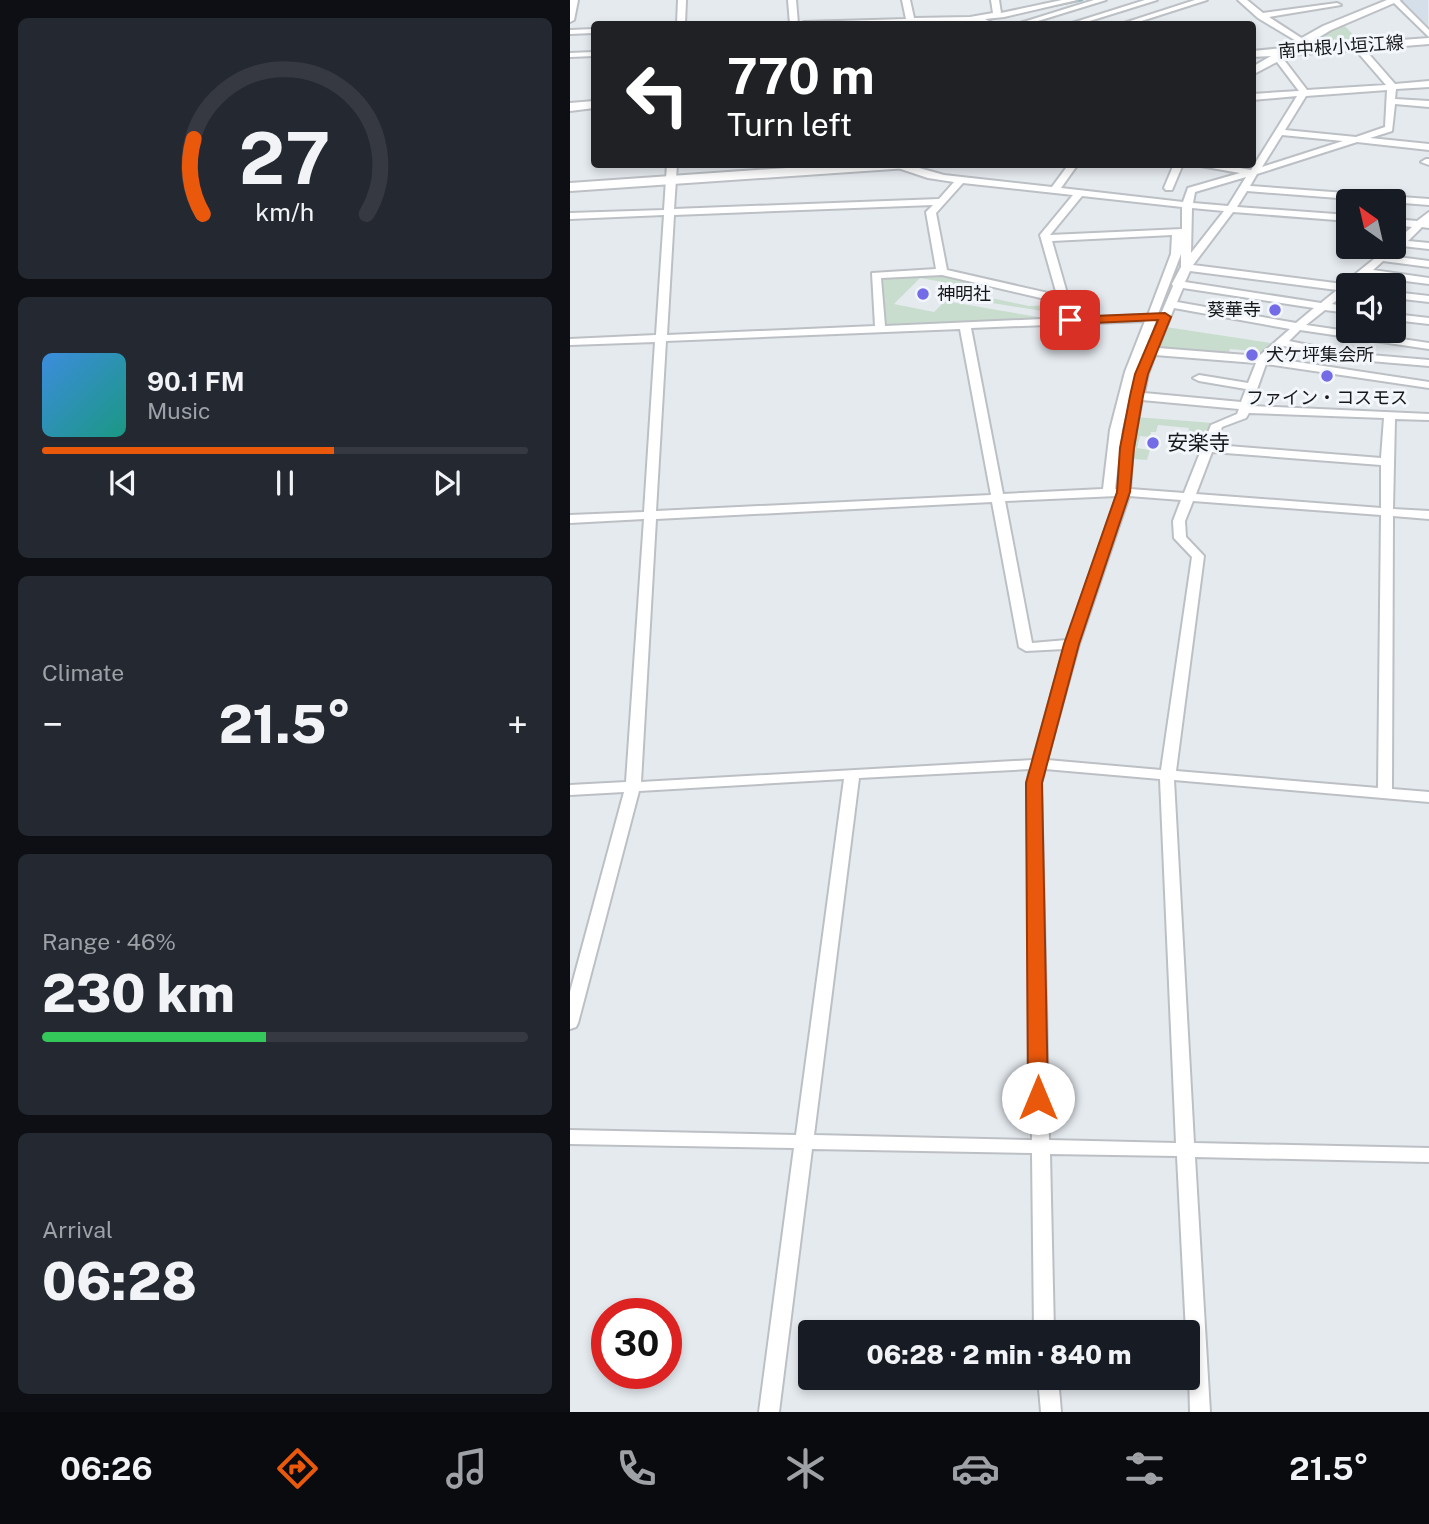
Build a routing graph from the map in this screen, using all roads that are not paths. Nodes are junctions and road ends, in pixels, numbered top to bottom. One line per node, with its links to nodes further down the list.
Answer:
1 (574, 0): 22 (street)
2 (682, 0): 23 (street)
3 (792, 0): 24 (street)
4 (798, 0): 25 (street)
5 (906, 0): 26 (street)
6 (913, 0): 27 (street)
7 (995, 0): 18 (street)
8 (1073, 0): 18 (street)
9 (1102, 0): 16 (street); 29 (street)
10 (1153, 0): 16 (street)
11 (1203, 0): 19 (street)
12 (1242, 0): 20 (street)
13 (1282, 0): 17 (street)
14 (1395, 0): 21 (street); 34 (street)
15 (1334, 3): 17 (street); 21 (street)
16 (1126, 8): 19 (street); 30 (street)
17 (1296, 11): 20 (street)
18 (997, 15): 28 (street)
19 (1158, 16): 31 (street)
20 (1261, 16): 36 (street)
21 (1350, 19): 36 (street)
22 (570, 20)
23 (681, 21)
24 (794, 21)
25 (802, 21)
26 (911, 21)
27 (912, 21)
28 (980, 21)
29 (1031, 21)
30 (1083, 21)
31 (1137, 21)
32 (591, 33): 33 (street)
33 (570, 34)
34 (1429, 35)
35 (1429, 41): 37 (street, 南中根小垣江線)
36 (1303, 43): 41 (street)
37 (1354, 47): 41 (street, 南中根小垣江線); 44 (street)
38 (591, 54): 40 (street)
39 (1256, 54): 41 (street, 南中根小垣江線)
40 (570, 55)
41 (1282, 55): 42 (street); 45 (street)
42 (1256, 70)
43 (1429, 83): 44 (street)
44 (1389, 86): 45 (street); 47 (street)
45 (1304, 92): 46 (street); 51 (street)
46 (1256, 97)
47 (1390, 101): 48 (street); 52 (street)
48 (1429, 104)
49 (591, 105): 50 (street)
50 (570, 107)
51 (1282, 132): 52 (street); 60 (street)
52 (1359, 140): 53 (street); 60 (street)
53 (1429, 147)
54 (672, 168): 62 (street)
55 (861, 168): 62 (street)
56 (908, 168): 61 (street)
57 (1071, 168): 66 (street)
58 (1176, 168): 64 (street)
59 (1223, 168): 60 (street)
60 (1255, 172): 65 (street); 70 (street)
61 (962, 178): 66 (street); 68 (street)
62 (671, 181): 63 (street); 72 (street)
63 (570, 187)
64 (1169, 188)
65 (1245, 188): 69 (street); 71 (street)
66 (1055, 190): 67 (street)
67 (1080, 193): 70 (street); 79 (street)
68 (942, 202): 72 (street); 87 (street)
69 (1429, 202)
70 (1187, 206): 71 (street); 78 (street)
71 (1230, 211): 75 (street); 86 (street)
72 (669, 212): 74 (street); 105 (street)
73 (1429, 215): 77 (street)
74 (570, 216)
75 (1336, 217)
76 (1406, 223): 77 (street)
77 (1425, 224): 80 (street)
78 (1182, 232): 79 (street); 86 (street); 98 (street)
79 (1045, 238): 95 (street)
80 (1406, 238)
81 (1406, 244): 82 (street)
82 (1429, 246)
83 (1380, 259): 88 (street)
84 (1389, 259): 85 (street)
85 (1429, 264)
86 (1186, 267): 90 (street); 91 (street)
87 (942, 272): 95 (street); 104 (street)
88 (1363, 272): 89 (street)
89 (1429, 281)
90 (1177, 285): 96 (street); 98 (street)
91 (1336, 287)
92 (1336, 296): 96 (street)
93 (1406, 296): 94 (street)
94 (1429, 299)
95 (1063, 300): 100 (street)
96 (1324, 305): 97 (street); 103 (street)
97 (1336, 307)
98 (1162, 313): 100 (street); 103 (street); 109 (street); 121 (street)
99 (1406, 318): 101 (street)
100 (1070, 320): 102 (street)
101 (1429, 321)
102 (965, 325): 104 (street); 122 (street)
103 (1297, 327): 107 (street); 108 (street)
104 (880, 328): 105 (street)
105 (662, 338): 106 (street); 125 (street)
106 (570, 342)
107 (1280, 342): 110 (street); 111 (street)
108 (1429, 346)
109 (1152, 351): 110 (street); 115 (street)
110 (1262, 360): 113 (street); 114 (street)
111 (1429, 363)
112 (1199, 378): 114 (street)
113 (1429, 386)
114 (1251, 387): 116 (street)
115 (1136, 396): 116 (street); 121 (street)
116 (1246, 408): 117 (street); 119 (street)
117 (1390, 415): 118 (street); 120 (street)
118 (1429, 417)
119 (1209, 448): 120 (street); 123 (street)
120 (1387, 462): 124 (street)
121 (1116, 492): 122 (street); 123 (street); 128 (street)
122 (998, 497): 125 (street); 128 (street)
123 (1189, 497): 124 (street); 131 (street)
124 (1387, 512): 126 (street); 134 (street)
125 (650, 515): 127 (street); 132 (street)
126 (1429, 515)
127 (570, 519)
128 (1072, 644): 129 (street)
129 (1039, 764): 130 (street); 131 (street); 139 (street)
130 (852, 774): 132 (street); 138 (street)
131 (1166, 775): 134 (street); 140 (street)
132 (633, 787): 133 (street); 136 (street)
133 (570, 790)
134 (1385, 793): 135 (street)
135 (1429, 797)
136 (570, 1023)
137 (570, 1137): 138 (street)
138 (804, 1142): 139 (street); 144 (street)
139 (1039, 1146): 140 (street); 142 (street)
140 (1186, 1150): 141 (street); 146 (street)
141 (1429, 1155)
142 (1044, 1320)
143 (1049, 1390): 145 (street)
144 (769, 1412)
145 (1051, 1412)
146 (1200, 1412)

